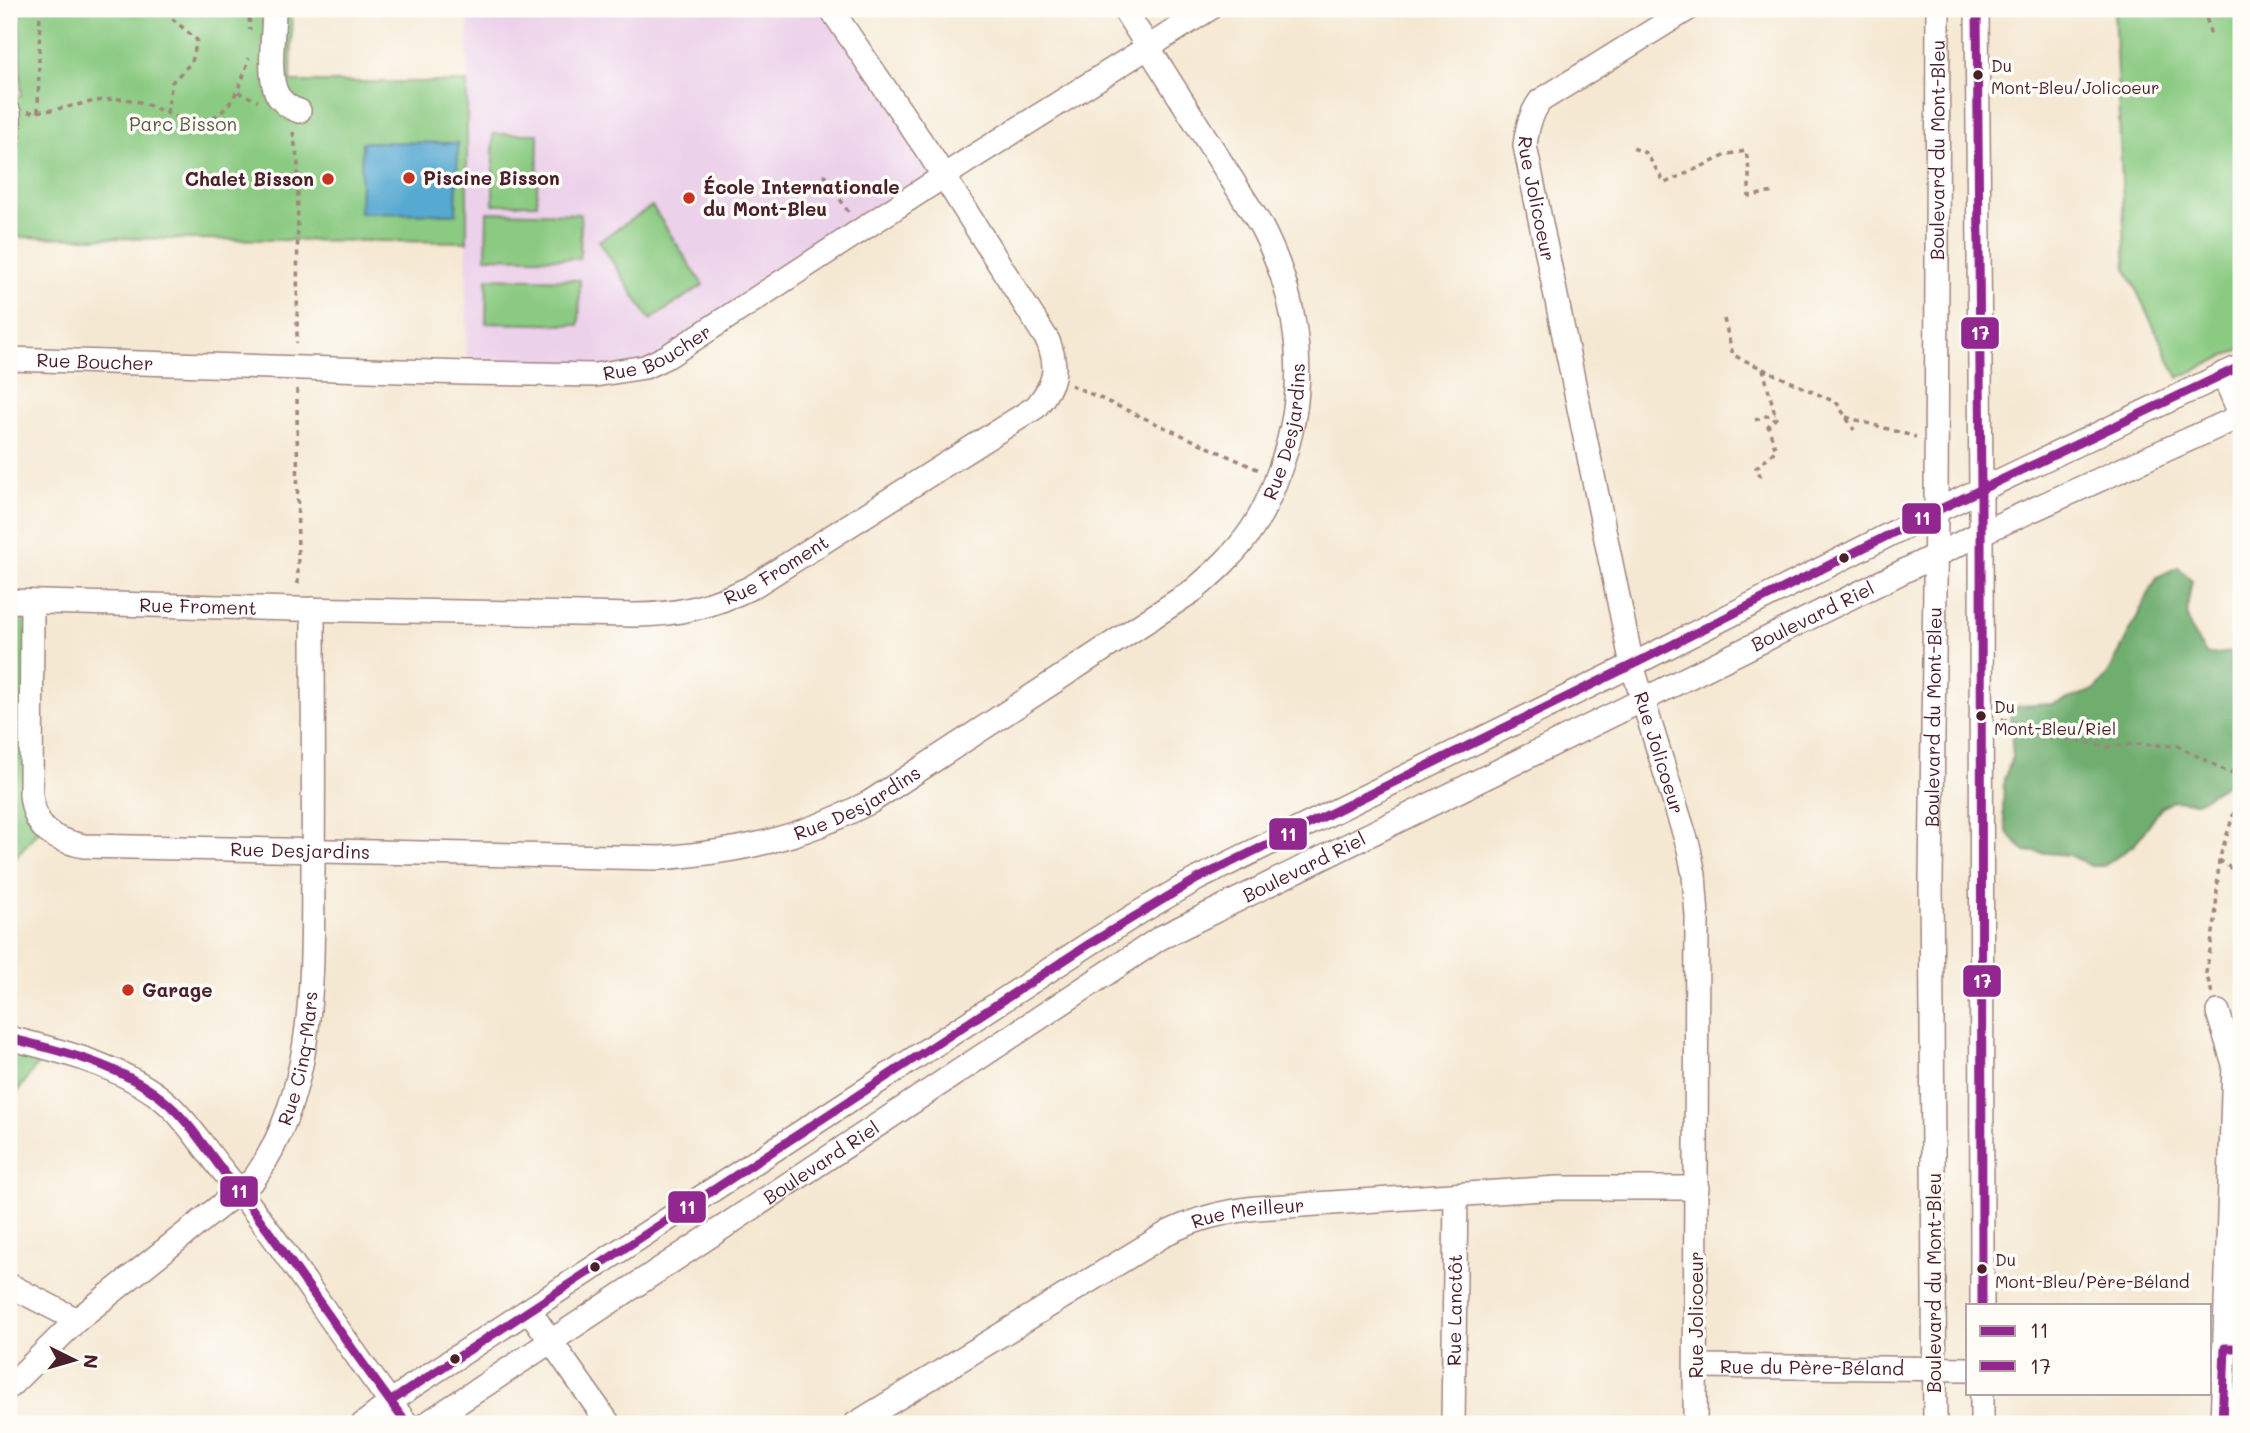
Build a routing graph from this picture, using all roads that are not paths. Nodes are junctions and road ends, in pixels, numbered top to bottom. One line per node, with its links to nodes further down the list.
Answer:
1 (274, 9): 9 (street)
2 (831, 9): 12 (street)
3 (1124, 9): 8 (street, Rue Desjardins)
4 (1209, 9): 8 (street, Rue Boucher)
5 (1688, 9): 22 (street, Rue Jolicoeur)
6 (1938, 9): 17 (street, Boulevard du Mont-Bleu)
7 (1977, 9): 16 (street, Boulevard du Mont-Bleu)
8 (1148, 48): 12 (street, Rue Boucher); 24 (street, Rue Desjardins)
9 (294, 110)
10 (9, 113): 11 (street)
11 (9, 141)
12 (944, 177): 13 (street, Rue Boucher); 21 (street, Rue Froment)
13 (9, 359)
14 (2232, 370): 15 (street); 16 (street, Boulevard Riel)
15 (2241, 416): 18 (street, Boulevard Riel)
16 (1981, 489): 17 (street, Boulevard Riel); 18 (street, Boulevard du Mont-Bleu)
17 (1937, 511): 19 (street, Boulevard du Mont-Bleu); 22 (street, Boulevard Riel)
18 (1981, 533): 19 (street, Boulevard Riel); 33 (street, Boulevard du Mont-Bleu)
19 (1934, 557): 23 (street, Boulevard Riel); 39 (street, Boulevard du Mont-Bleu)
20 (20, 602): 21 (street, Rue Froment); 24 (street, Rue Desjardins)
21 (313, 610): 24 (street, Rue Cinq-Mars)
22 (1632, 665): 23 (street, Rue Jolicoeur); 25 (street, Boulevard Riel)
23 (1645, 700): 26 (street, Boulevard Riel); 29 (street, Rue Jolicoeur)
24 (313, 850): 30 (street, Rue Cinq-Mars)
25 (1089, 944): 26 (street); 34 (street, Boulevard Riel)
26 (1106, 973): 36 (street, Boulevard Riel)
27 (2218, 1012): 37 (street)
28 (9, 1038): 30 (street)
29 (1697, 1188): 31 (street, Rue Meilleur); 38 (street, Rue Jolicoeur)
30 (240, 1192): 35 (street, Rue Cinq-Mars); 43 (street)
31 (1456, 1195): 48 (street, Rue Meilleur); 49 (street, Rue Lanctôt)
32 (9, 1285): 35 (street)
33 (1982, 1304)
34 (529, 1310): 36 (street); 43 (street, Boulevard Riel)
35 (77, 1320): 41 (street, Rue Cinq-Mars)
36 (553, 1341): 46 (street, Boulevard Riel); 47 (street)
37 (2233, 1348): 53 (street)
38 (1696, 1366): 39 (street, Rue du Père-Béland); 50 (street, Rue Jolicoeur)
39 (1935, 1368): 40 (street, Rue du Père-Béland); 51 (street, Boulevard du Mont-Bleu)
40 (1966, 1369)
41 (9, 1387)
42 (1982, 1394): 52 (street)
43 (391, 1401): 44 (street, Boulevard Riel); 45 (street)
44 (363, 1424)
45 (407, 1424)
46 (426, 1424)
47 (609, 1424)
48 (855, 1424)
49 (1453, 1424)
50 (1695, 1424)
51 (1935, 1424)
52 (1982, 1424)
53 (2222, 1424)

